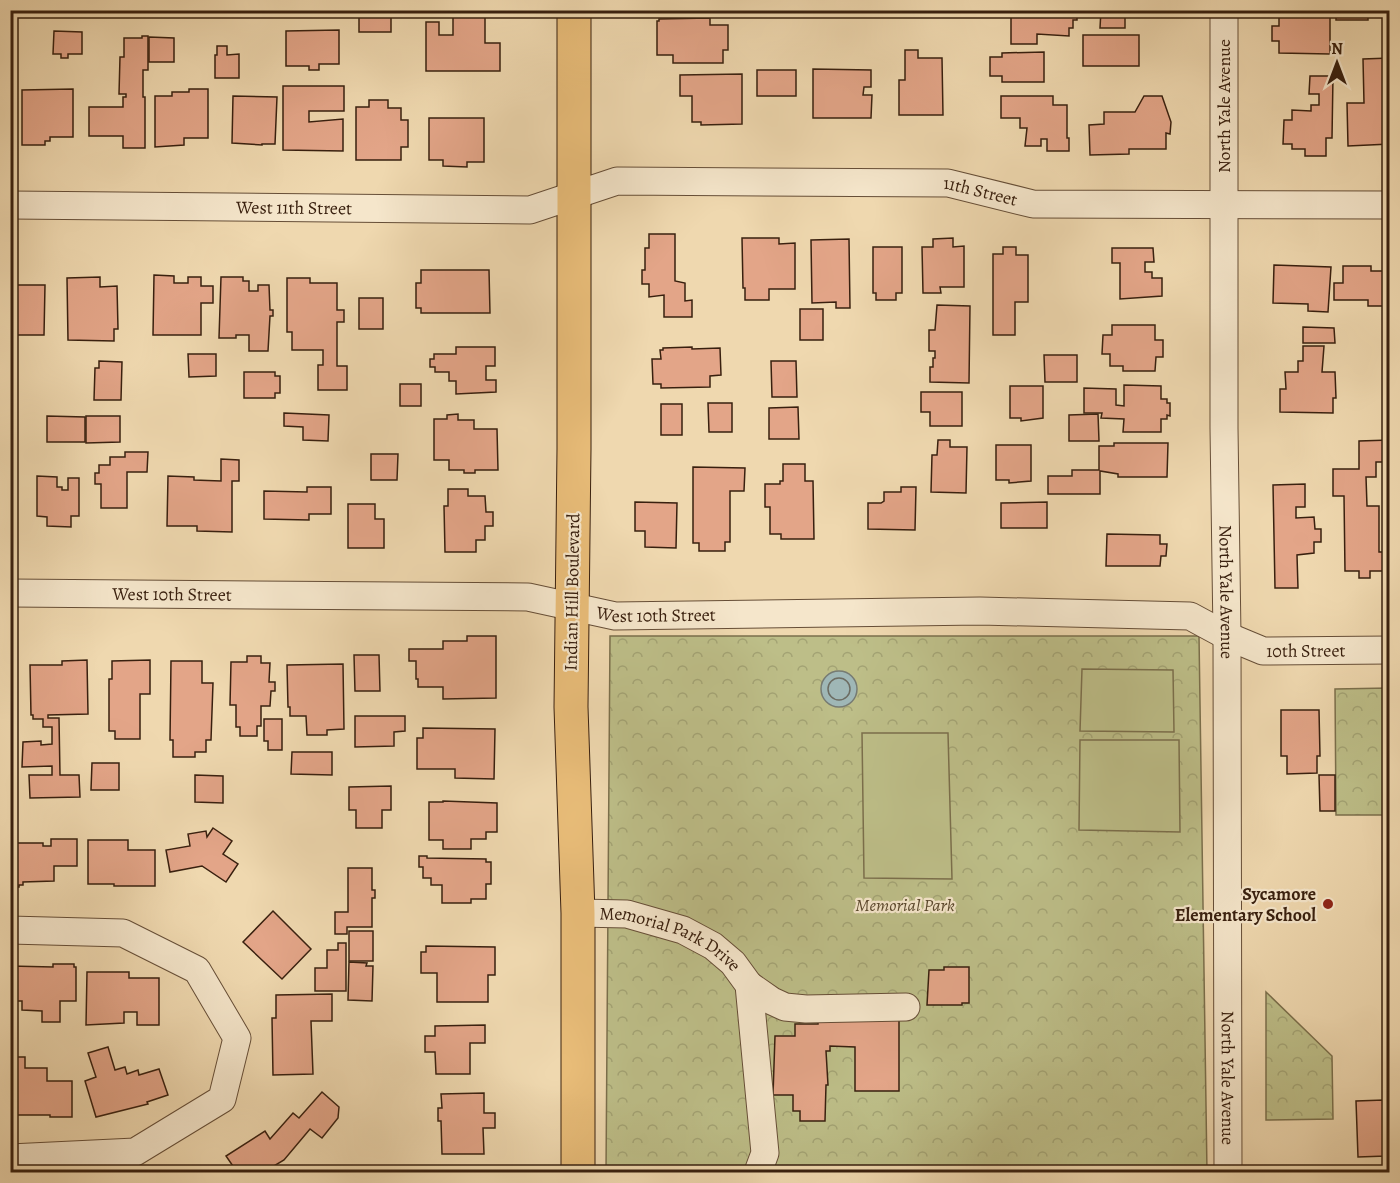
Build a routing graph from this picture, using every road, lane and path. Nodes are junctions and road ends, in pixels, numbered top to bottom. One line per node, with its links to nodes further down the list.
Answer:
1 (574, 10): 3 (main road, Indian Hill Boulevard)
2 (1224, 10): 5 (street, North Yale Avenue)
3 (574, 196): 4 (street, West 11th Street); 5 (street, 11th Street); 8 (main road, Indian Hill Boulevard)
4 (10, 205)
5 (1224, 205): 6 (street, 11th Street); 9 (street, North Yale Avenue)
6 (1389, 205)
7 (10, 592): 8 (street, West 10th Street)
8 (572, 607): 9 (street, West 10th Street); 11 (main road, Indian Hill Boulevard)
9 (1227, 636): 10 (street, 10th Street); 18 (street, North Yale Avenue)
10 (1389, 650)
11 (578, 913): 13 (street, Memorial Park Drive); 16 (main road, Indian Hill Boulevard)
12 (10, 930): 15 (street)
13 (749, 985): 14 (street, Memorial Park Drive); 17 (street, Memorial Park Drive)
14 (906, 1007)
15 (10, 1158)
16 (578, 1173)
17 (758, 1173)
18 (1228, 1173)

